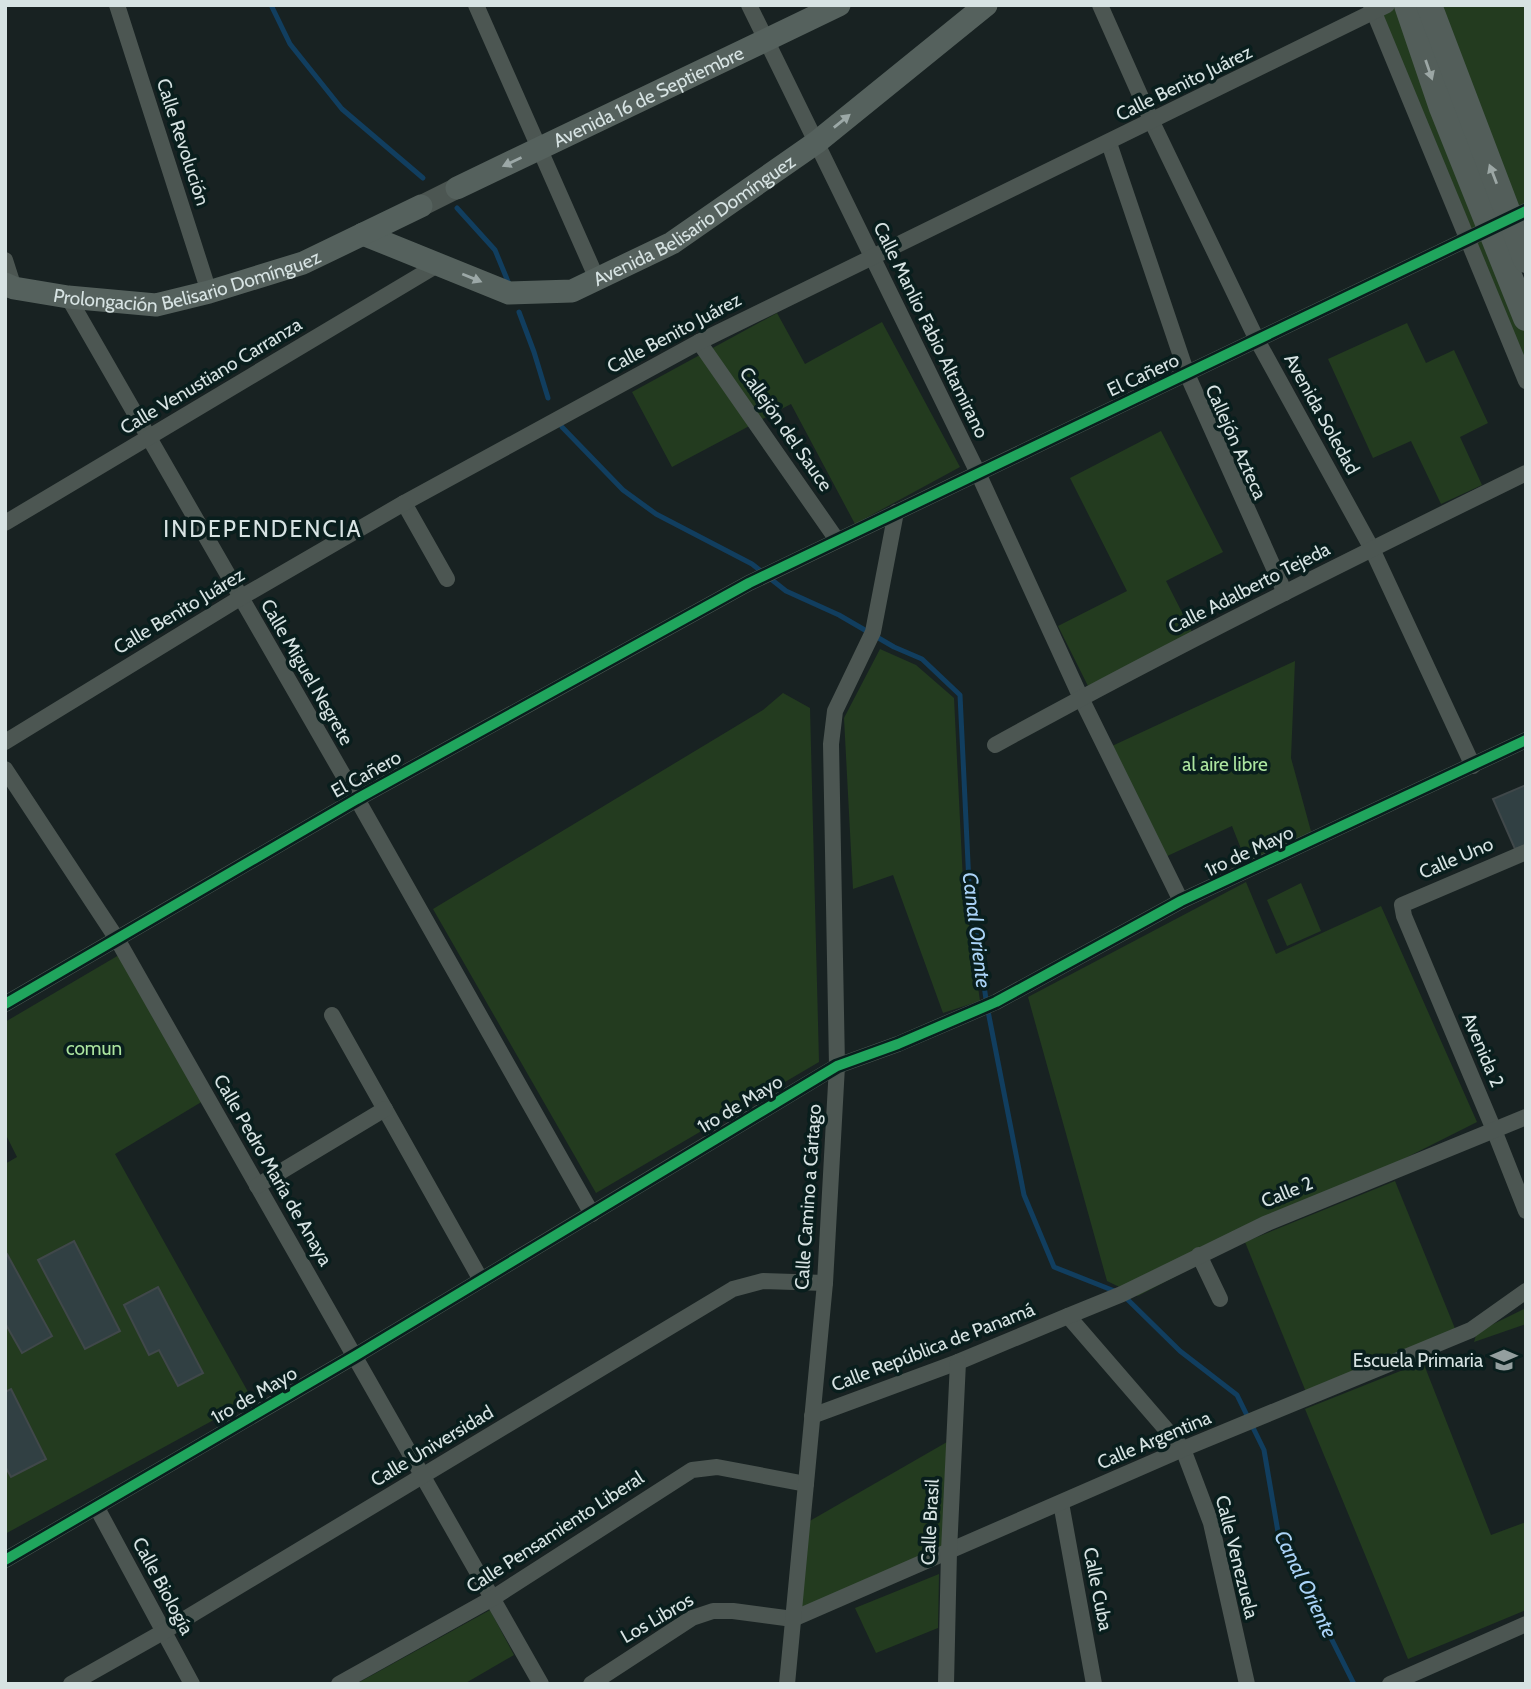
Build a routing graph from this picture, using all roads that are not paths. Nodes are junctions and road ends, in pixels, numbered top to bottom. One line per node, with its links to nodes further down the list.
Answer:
1 (117, 5): 25 (street, Calle Revolución)
2 (476, 5): 14 (street)
3 (749, 5): 10 (street, Calle Manlio Fabio Altamirano)
4 (839, 5): 10 (main road, Avenida 16 de Septiembre)
5 (986, 5): 12 (main road, Avenida Belisario Domínguez, one-way to 5)
6 (1100, 5): 11 (street, Avenida Soledad)
7 (1406, 5): 17 (main road, one-way to 17)
8 (1429, 5): 17 (main road, one-way to 8)
9 (1377, 7): 11 (street, Calle Benito Juárez); 17 (street)
10 (766, 39): 12 (street, Calle Manlio Fabio Altamirano); 14 (main road, Avenida 16 de Septiembre)
11 (1152, 122): 13 (street, Calle Benito Juárez); 28 (street, Avenida Soledad)
12 (817, 142): 19 (street, Calle Manlio Fabio Altamirano); 23 (main road, Avenida Belisario Domínguez)
13 (1109, 143): 19 (street, Calle Benito Juárez); 30 (street, Callejón Azteca)
14 (539, 149): 15 (main road, Avenida 16 de Septiembre, one-way to 15); 23 (street)
15 (457, 188): 16 (street)
16 (421, 206): 18 (main road, Prolongación Belisario Domínguez)
17 (1498, 224): 21 (main road); 27 (main road); 28 (street, El Cañero); 31 (street)
18 (363, 234): 22 (main road, Avenida Belisario Domínguez); 25 (main road, Prolongación Belisario Domínguez)
19 (871, 256): 29 (street, Calle Benito Juárez); 34 (street, Calle Manlio Fabio Altamirano)
20 (5, 260): 24 (street)
21 (1526, 260)
22 (439, 264): 23 (main road, Avenida Belisario Domínguez, one-way to 23); 32 (street, Calle Venustiano Carranza)
23 (597, 279)
24 (8, 288): 26 (main road, Prolongación Belisario Domínguez)
25 (209, 292): 26 (main road, Prolongación Belisario Domínguez)
26 (68, 297): 32 (street, Calle Miguel Negrete)
27 (1526, 318)
28 (1257, 340): 30 (street, El Cañero); 39 (street, Avenida Soledad)
29 (699, 342): 35 (street, Calle Benito Juárez); 38 (street, Callejón del Sauce)
30 (1187, 374): 34 (street, El Cañero); 41 (street, Callejón Azteca)
31 (1526, 381)
32 (148, 439): 37 (street, Calle Venustiano Carranza); 42 (street, Calle Miguel Negrete)
33 (1526, 472): 39 (street, Calle Adalberto Tejeda)
34 (978, 473): 36 (street, El Cañero); 43 (street, Calle Manlio Fabio Altamirano)
35 (404, 503): 40 (street); 42 (street, Calle Benito Juárez)
36 (896, 512): 38 (street, El Cañero); 56 (street, Calle Camino a Cártago)
37 (5, 523)
38 (837, 540): 49 (street, El Cañero)
39 (1372, 549): 41 (street, Calle Adalberto Tejeda); 47 (street, Avenida Soledad)
40 (447, 579)
41 (1285, 593): 43 (street, Calle Adalberto Tejeda)
42 (240, 598): 45 (street, Calle Benito Juárez); 49 (street, Calle Miguel Negrete)
43 (1081, 698): 46 (street, Calle Adalberto Tejeda); 51 (street, Calle Manlio Fabio Altamirano)
44 (1526, 740): 47 (street, 1ro de Mayo)
45 (5, 742)
46 (995, 745)
47 (1473, 765): 51 (street, 1ro de Mayo)
48 (5, 769): 53 (street, Calle Pedro María de Anaya)
49 (357, 799): 53 (street, El Cañero); 62 (street, Calle Miguel Negrete)
50 (1526, 852): 52 (street, Calle Uno)
51 (1181, 901): 56 (street, 1ro de Mayo)
52 (1402, 905): 59 (street, Avenida 2)
53 (117, 939): 54 (street, El Cañero); 60 (street, Calle Pedro María de Anaya)
54 (5, 1004)
55 (332, 1015): 57 (street)
56 (837, 1066): 62 (street, 1ro de Mayo); 65 (street, Calle Camino a Cártago)
57 (385, 1109): 60 (street); 64 (street)
58 (1526, 1117): 59 (street, Calle 2)
59 (1494, 1130): 61 (street, Avenida 2); 63 (street, Calle 2)
60 (257, 1186): 69 (street, Calle Pedro María de Anaya)
61 (1526, 1211)
62 (592, 1214): 64 (street, 1ro de Mayo)
63 (1199, 1255): 67 (street); 68 (street, Calle 2)
64 (481, 1280): 69 (street, 1ro de Mayo)
65 (825, 1283): 71 (street, Calle Camino a Cártago); 73 (street, Calle Universidad)
66 (1526, 1291): 72 (street, Calle Argentina)
67 (1220, 1299)
68 (1068, 1317): 70 (street, Calle República de Panamá); 72 (street, Calle Venezuela)
69 (355, 1356): 73 (street, Calle Pedro María de Anaya); 76 (street, 1ro de Mayo)
70 (958, 1362): 71 (street, Calle República de Panamá); 77 (street, Calle Brasil)
71 (812, 1416): 74 (street, Calle Camino a Cártago)
72 (1183, 1449): 75 (street, Calle Argentina); 91 (street, Calle Venezuela)
73 (423, 1476): 79 (street, Calle Pedro María de Anaya); 82 (street, Calle Universidad)
74 (806, 1484): 79 (street, Calle Pensamiento Liberal); 80 (street, Calle Camino a Cártago)
75 (1060, 1503): 77 (street, Calle Argentina); 90 (street, Calle Cuba)
76 (97, 1508): 78 (street, 1ro de Mayo); 82 (street, Calle Biología)
77 (949, 1551): 80 (street, Calle Argentina); 89 (street, Calle Brasil)
78 (5, 1560)
79 (493, 1598): 85 (street, Calle Pensamiento Liberal); 86 (street, Calle Pedro María de Anaya)
80 (793, 1619): 87 (street, Los Libros); 88 (street, Calle Camino a Cártago)
81 (1525, 1626): 92 (street)
82 (163, 1632): 83 (street, Calle Universidad); 84 (street, Calle Biología)
83 (71, 1684)
84 (192, 1684)
85 (339, 1684)
86 (541, 1684)
87 (591, 1684)
88 (787, 1684)
89 (946, 1684)
90 (1094, 1684)
91 (1247, 1684)
92 (1390, 1684)

